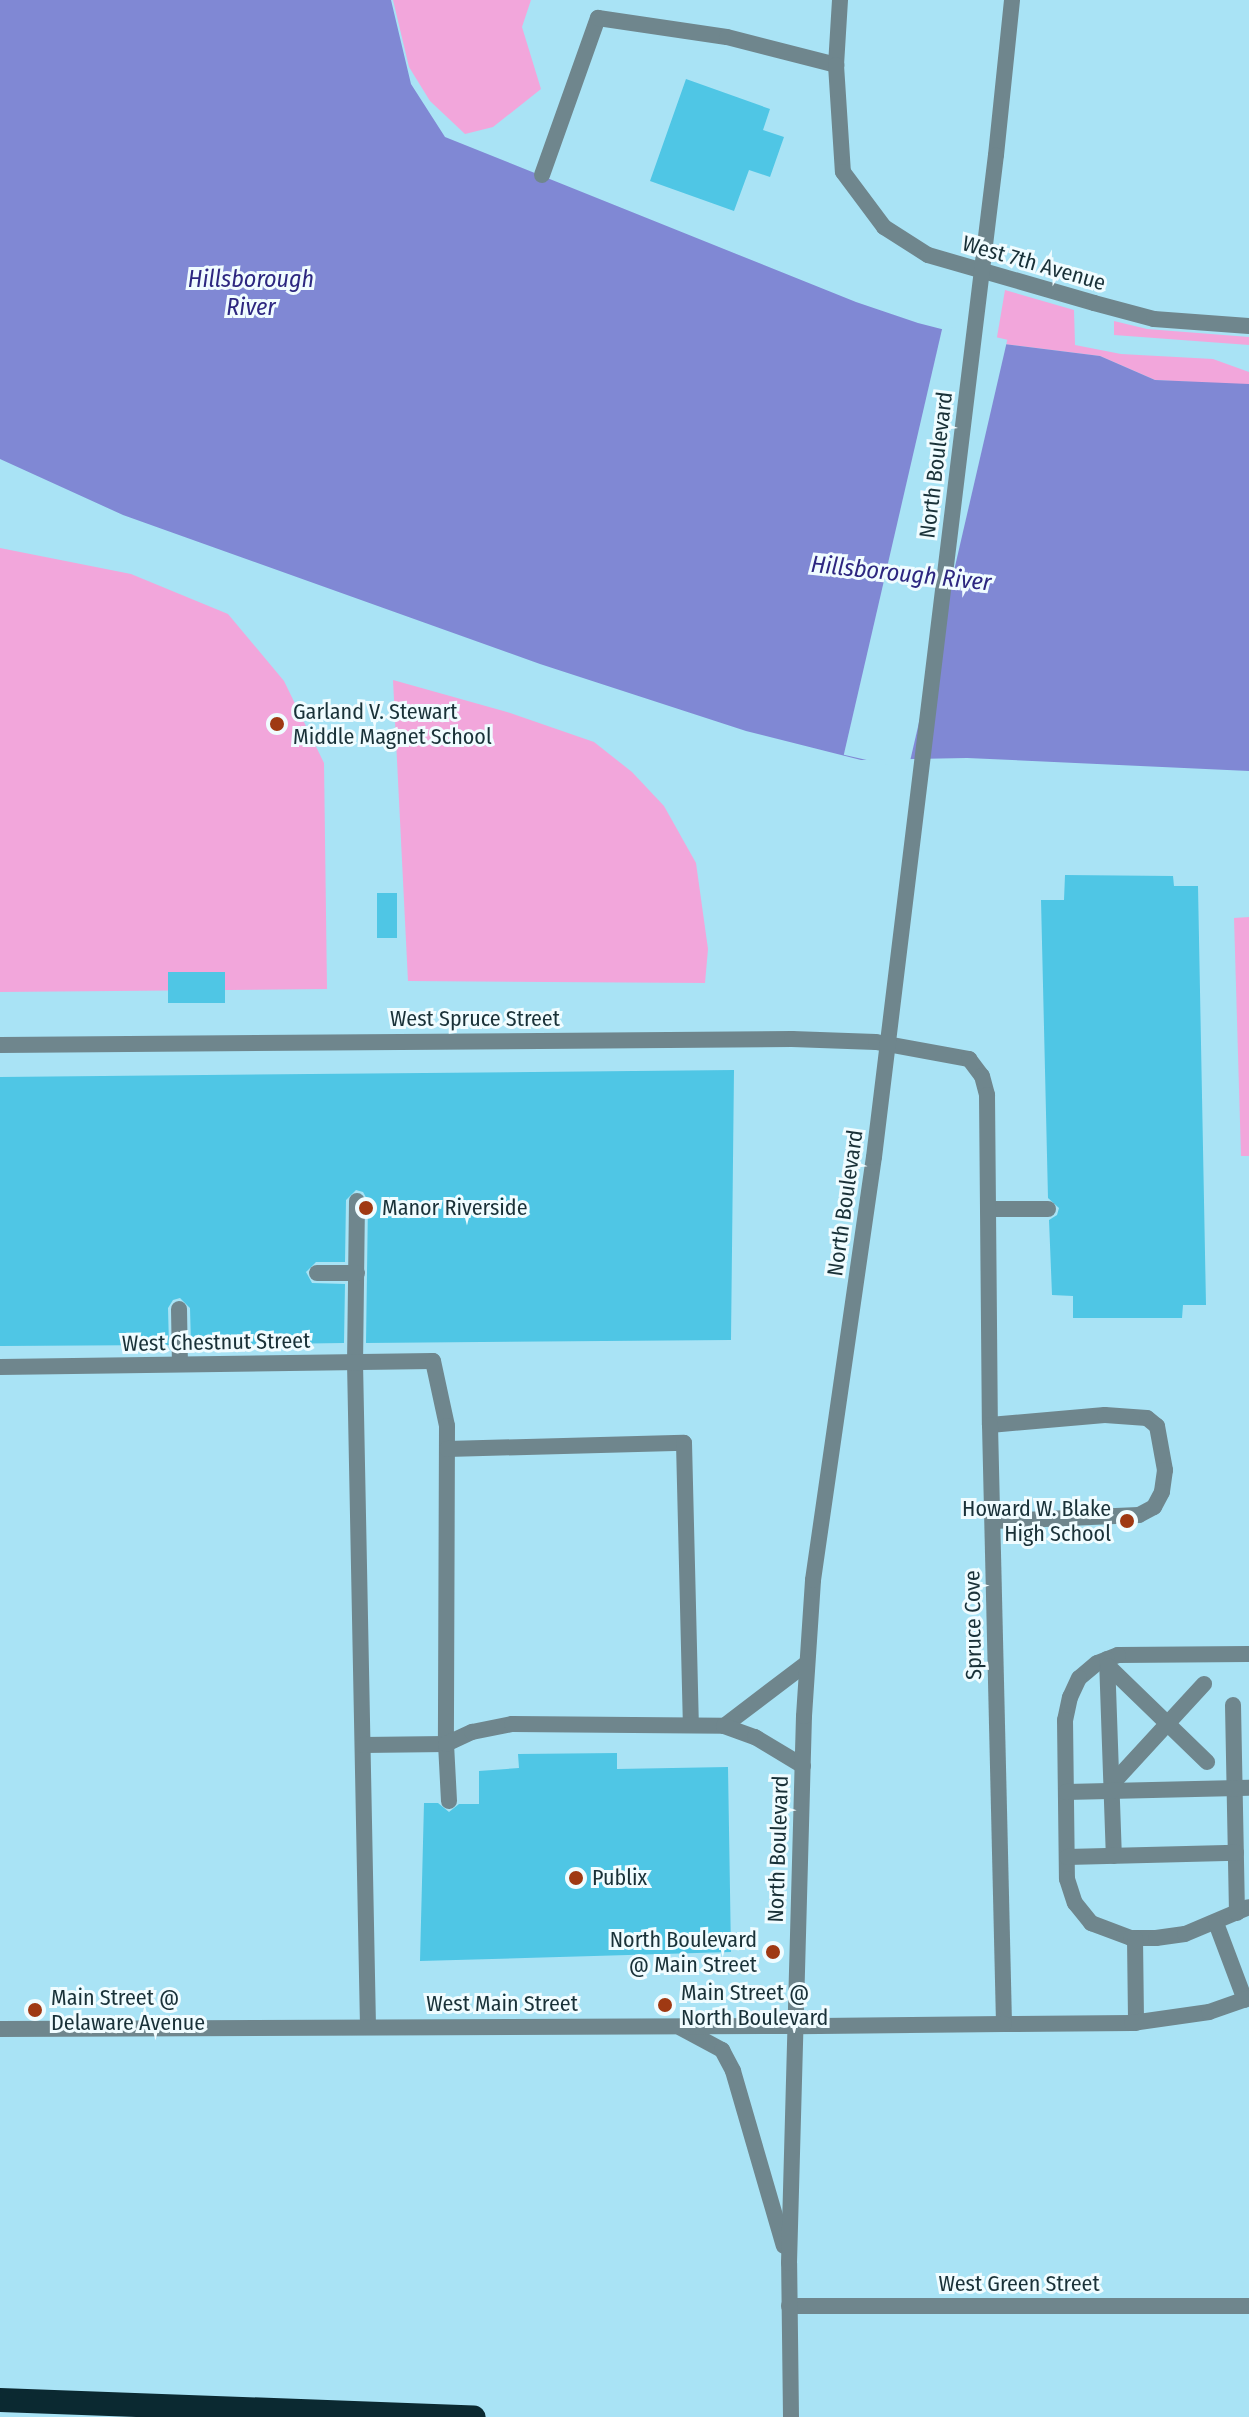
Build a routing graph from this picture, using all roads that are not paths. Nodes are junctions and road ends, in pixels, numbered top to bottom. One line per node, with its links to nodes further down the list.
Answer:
1 (840, 0): 3 (street)
2 (1012, 0): 21 (street, North Boulevard, bridge)
3 (836, 65): 4 (street); 5 (street, West 7th Avenue)
4 (542, 175)
5 (1249, 326)
6 (0, 1045): 7 (street, West Spruce Street)
7 (949, 1053): 9 (street, Spruce Cove)
8 (357, 1201): 12 (street)
9 (988, 1209): 10 (street); 17 (street, Spruce Cove)
10 (1048, 1209)
11 (317, 1273): 12 (street)
12 (357, 1273): 14 (street)
13 (179, 1309): 15 (street)
14 (355, 1362): 15 (street, West Chestnut Street); 18 (street, West Chestnut Street); 29 (street)
15 (180, 1364): 16 (street, West Chestnut Street)
16 (0, 1367)
17 (990, 1425): 19 (street, Spruce Cove); 19 (street)
18 (447, 1449): 25 (street); 28 (street)
19 (993, 1521): 44 (street, Spruce Cove)
20 (1249, 1654): 22 (street)
21 (807, 1663): 27 (street); 31 (street, North Boulevard)
22 (1108, 1663): 26 (street); 32 (street); 34 (street)
23 (1204, 1684): 26 (street)
24 (1233, 1705): 33 (street)
25 (691, 1724): 27 (street); 28 (street)
26 (1167, 1724): 30 (street); 32 (street)
27 (724, 1726): 31 (street)
28 (446, 1744): 29 (street); 35 (street)
29 (363, 1745): 46 (street)
30 (1207, 1762)
31 (803, 1766): 47 (street, North Boulevard)
32 (1112, 1788): 33 (street); 34 (street); 37 (street)
33 (1242, 1788): 36 (street)
34 (1066, 1792): 38 (street)
35 (449, 1801)
36 (1236, 1853): 37 (street); 39 (street)
37 (1114, 1856): 38 (street)
38 (1067, 1857): 41 (street)
39 (1243, 1910): 40 (street)
40 (1216, 1923): 41 (street); 42 (street)
41 (1135, 1938): 43 (street)
42 (1247, 1999): 43 (street, West Main Street)
43 (1136, 2023): 44 (street, West Main Street)
44 (1004, 2024): 47 (street, West Main Street)
45 (672, 2025): 46 (street, West Main Street); 47 (street, West Main Street); 49 (street)
46 (368, 2026): 48 (street, West Main Street)
47 (796, 2026): 49 (street, North Boulevard)
48 (0, 2029)
49 (789, 2263): 50 (street, North Boulevard)
50 (789, 2306): 51 (street, West Green Street); 54 (street, North Boulevard)
51 (1249, 2306)
52 (0, 2400): 53 (highway)
53 (474, 2417)
54 (791, 2417)

